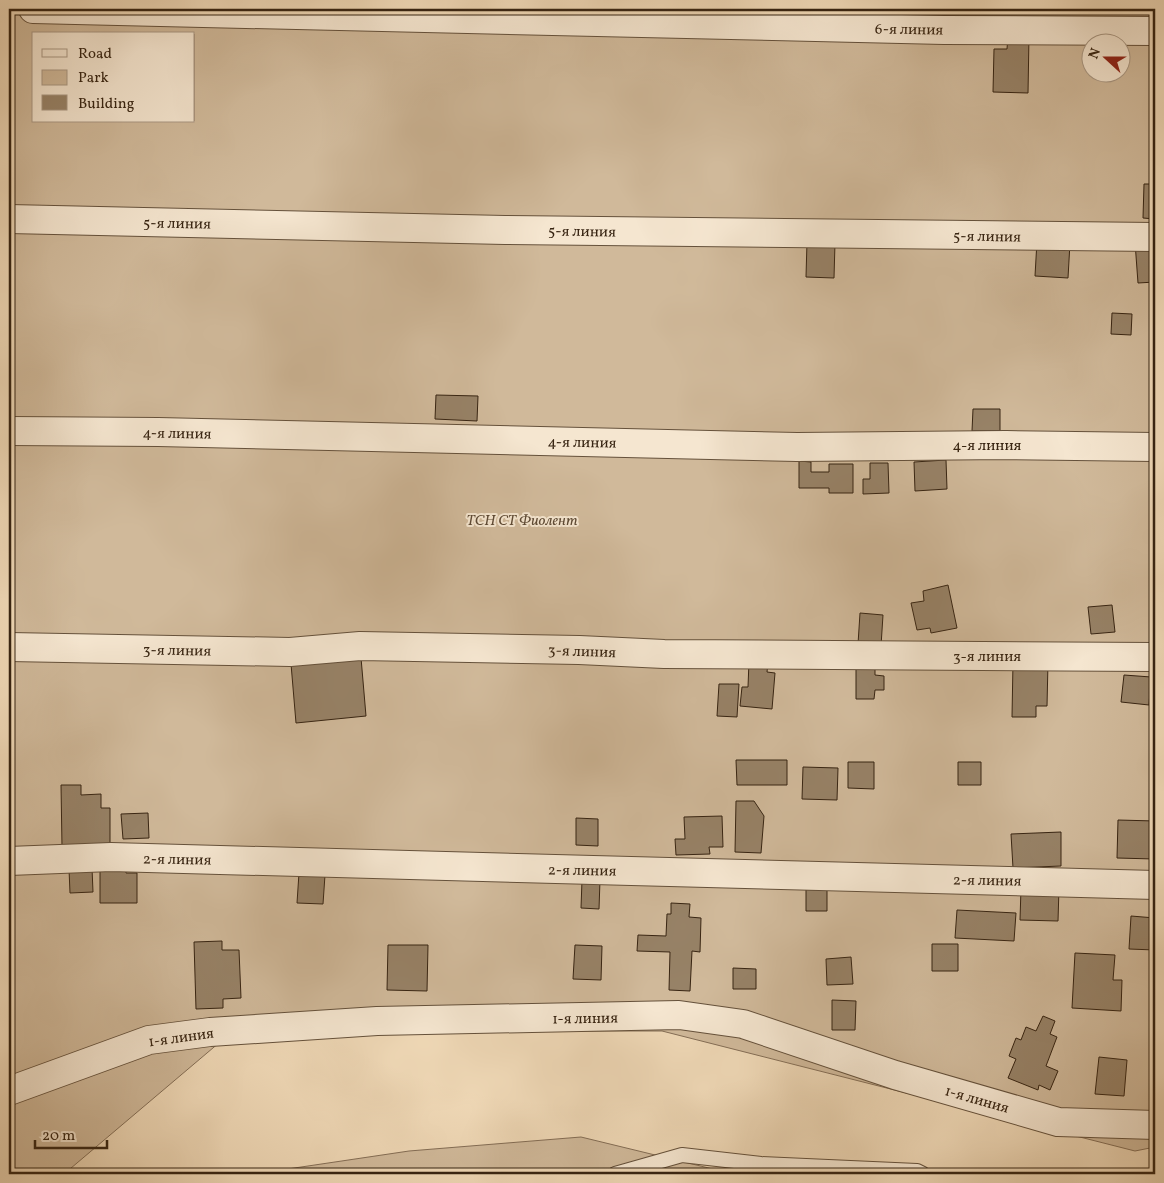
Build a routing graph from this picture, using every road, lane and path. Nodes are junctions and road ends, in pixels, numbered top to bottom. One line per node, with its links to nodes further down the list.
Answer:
1 (33, 9): 2 (street, 6-я линия)
2 (1155, 31)
3 (9, 219): 4 (street, 5-я линия)
4 (1155, 237)
5 (9, 431): 6 (street, 4-я линия)
6 (1155, 447)
7 (9, 646): 8 (street, 3-я линия)
8 (1155, 657)
9 (9, 861): 10 (street, 2-я линия)
10 (1155, 884)
11 (9, 1091): 12 (street, 1-я линия)
12 (1155, 1125)
13 (615, 1174): 14 (lane)
14 (923, 1174)

